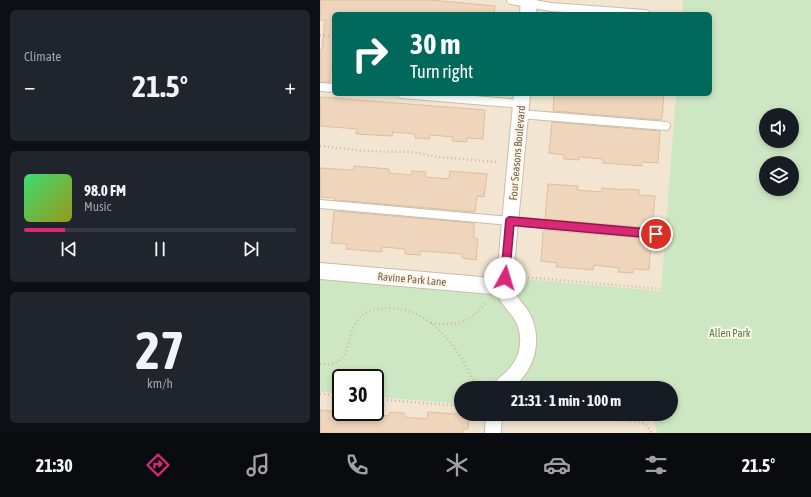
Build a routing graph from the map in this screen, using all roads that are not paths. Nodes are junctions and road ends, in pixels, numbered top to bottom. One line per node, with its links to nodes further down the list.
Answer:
1 (511, 0): 2 (lane)
2 (529, 6): 3 (lane)
3 (618, 12)
4 (320, 87): 5 (lane)
5 (332, 88)
6 (426, 96): 7 (lane)
7 (521, 104): 8 (lane); 10 (street, Four Seasons Boulevard)
8 (666, 126)
9 (320, 204): 10 (lane)
10 (510, 221): 11 (lane); 13 (street, Four Seasons Boulevard)
11 (656, 234)
12 (320, 271): 13 (street, Ravine Park Lane)
13 (504, 287): 14 (street)
14 (508, 381)
15 (494, 421): 16 (street)
16 (493, 433)

